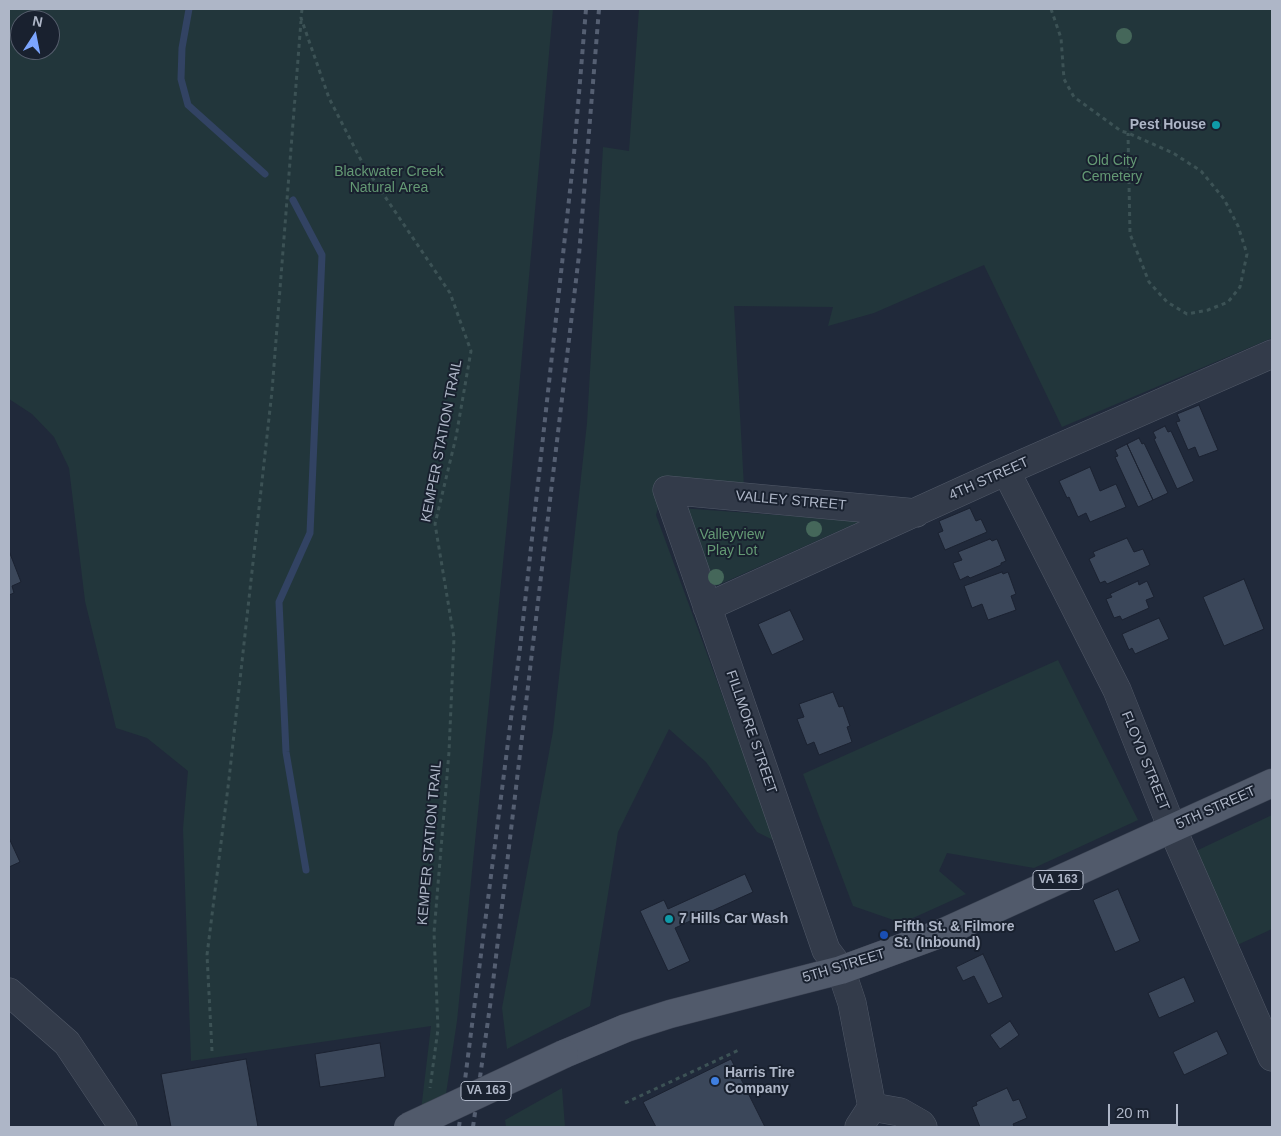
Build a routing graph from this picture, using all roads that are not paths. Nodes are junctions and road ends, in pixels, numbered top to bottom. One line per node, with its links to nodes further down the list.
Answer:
1 (1272, 354): 2 (street, 4TH STREET)
2 (1006, 471): 4 (street, 4TH STREET); 7 (street, FLOYD STREET)
3 (667, 490): 4 (street, VALLEY STREET); 5 (street, FILLMORE STREET)
4 (916, 513): 5 (street, 4TH STREET)
5 (707, 607): 8 (street, FILLMORE STREET)
6 (1272, 783): 7 (main road, 5TH STREET / VA 163)
7 (1172, 828): 8 (main road, 5TH STREET / VA 163); 10 (street, FLOYD STREET)
8 (841, 970): 11 (street, FILLMORE STREET); 13 (main road, 5TH STREET / VA 163, bridge)
9 (9, 992): 12 (street)
10 (1272, 1058)
11 (866, 1117): 14 (street)
12 (123, 1127)
13 (408, 1127)
14 (923, 1127)

